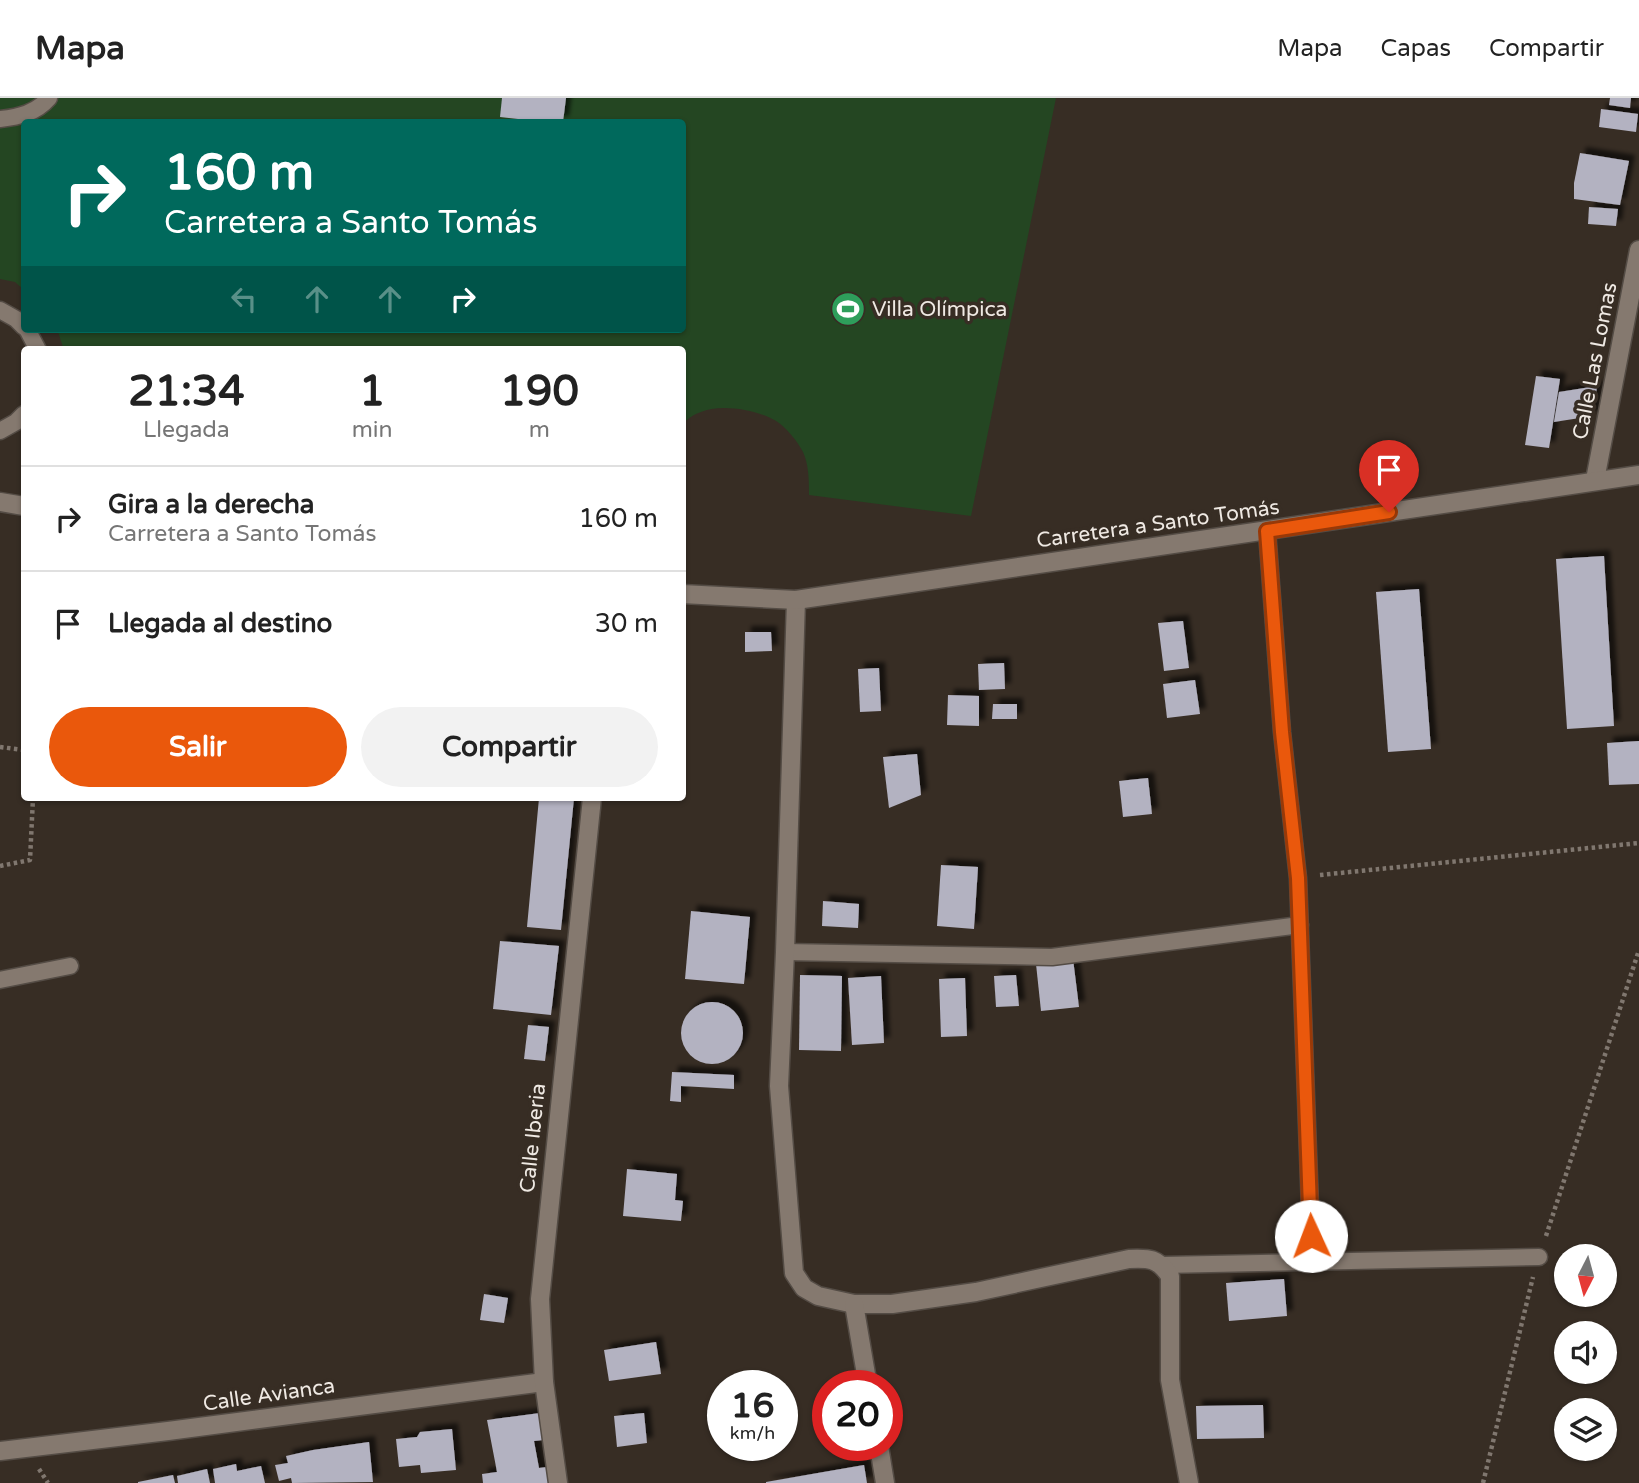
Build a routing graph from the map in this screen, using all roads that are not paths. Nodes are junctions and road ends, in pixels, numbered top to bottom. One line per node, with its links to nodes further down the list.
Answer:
1 (49, 98): 2 (lane)
2 (0, 119)
3 (1639, 250): 9 (street, Calle Las Lomas)
4 (0, 310): 5 (lane)
5 (21, 323)
6 (21, 417): 7 (lane)
7 (0, 431)
8 (1639, 475): 9 (street, Carretera a Santo Tomás)
9 (1595, 481): 12 (street, Carretera a Santo Tomás)
10 (0, 502): 11 (street)
11 (21, 506)
12 (1267, 531): 14 (street, Carretera a Santo Tomás); 16 (lane)
13 (686, 594): 14 (street, Carretera a Santo Tomás)
14 (796, 600): 17 (street)
15 (592, 801): 25 (street, Calle Iberia)
16 (1300, 925): 17 (lane); 21 (lane)
17 (785, 952): 23 (street)
18 (70, 966): 19 (lane)
19 (0, 980)
20 (1539, 1257): 21 (lane)
21 (1312, 1262): 22 (lane)
22 (1163, 1265): 23 (street); 30 (street)
23 (854, 1304): 24 (street)
24 (865, 1370)
25 (544, 1382): 26 (street, Calle Avianca); 28 (street, Calle Iberia)
26 (0, 1451)
27 (882, 1461): 29 (street)
28 (558, 1483)
29 (886, 1483)
30 (1189, 1483)

